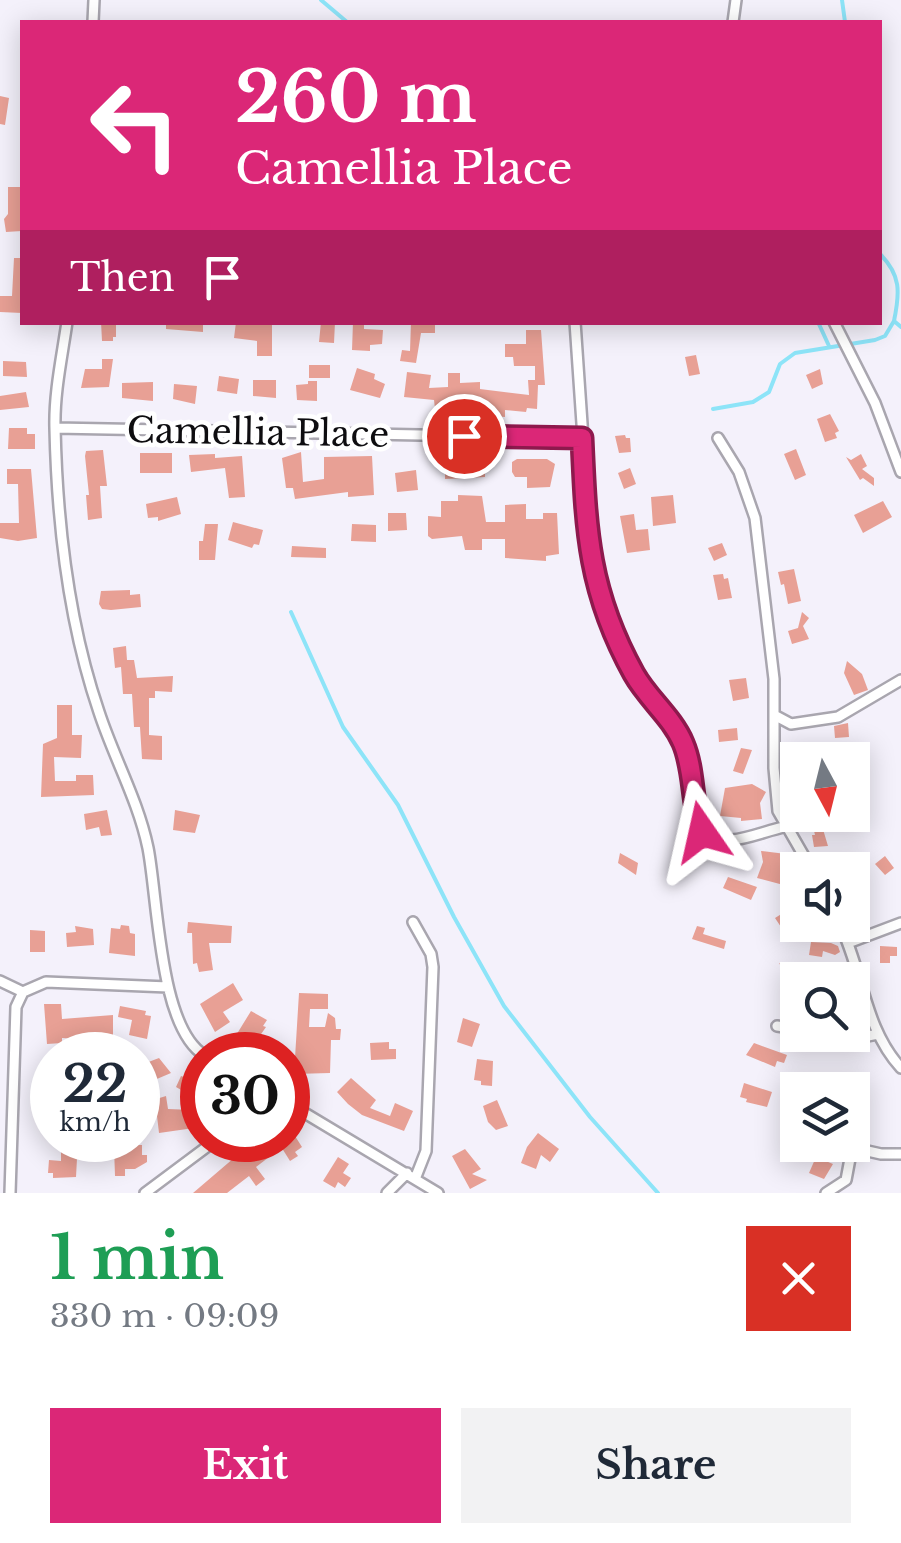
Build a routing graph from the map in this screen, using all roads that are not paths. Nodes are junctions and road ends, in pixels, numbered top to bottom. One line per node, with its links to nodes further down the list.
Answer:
1 (66, 325): 4 (street)
2 (575, 325): 5 (street)
3 (835, 325): 7 (street)
4 (55, 428): 5 (street, Camellia Place); 16 (street)
5 (582, 438): 11 (street)
6 (718, 438): 9 (street)
7 (901, 472)
8 (901, 680): 9 (street)
9 (776, 716): 10 (street)
10 (780, 812)
11 (780, 828)
12 (413, 922): 29 (street)
13 (901, 923): 14 (street)
14 (848, 943): 21 (street)
15 (0, 981): 17 (street)
16 (168, 987): 17 (street); 20 (street)
17 (22, 992): 30 (street)
18 (776, 1026): 19 (street)
19 (780, 1027)
20 (182, 1032)
21 (878, 1034): 22 (street); 23 (street)
22 (870, 1036)
23 (901, 1068)
24 (310, 1116): 29 (street)
25 (870, 1149): 26 (street)
26 (901, 1154)
27 (187, 1162): 31 (street)
28 (846, 1162): 34 (street)
29 (411, 1176): 32 (street); 33 (street)
30 (10, 1193)
31 (145, 1193)
32 (387, 1193)
33 (438, 1193)
34 (826, 1193)

